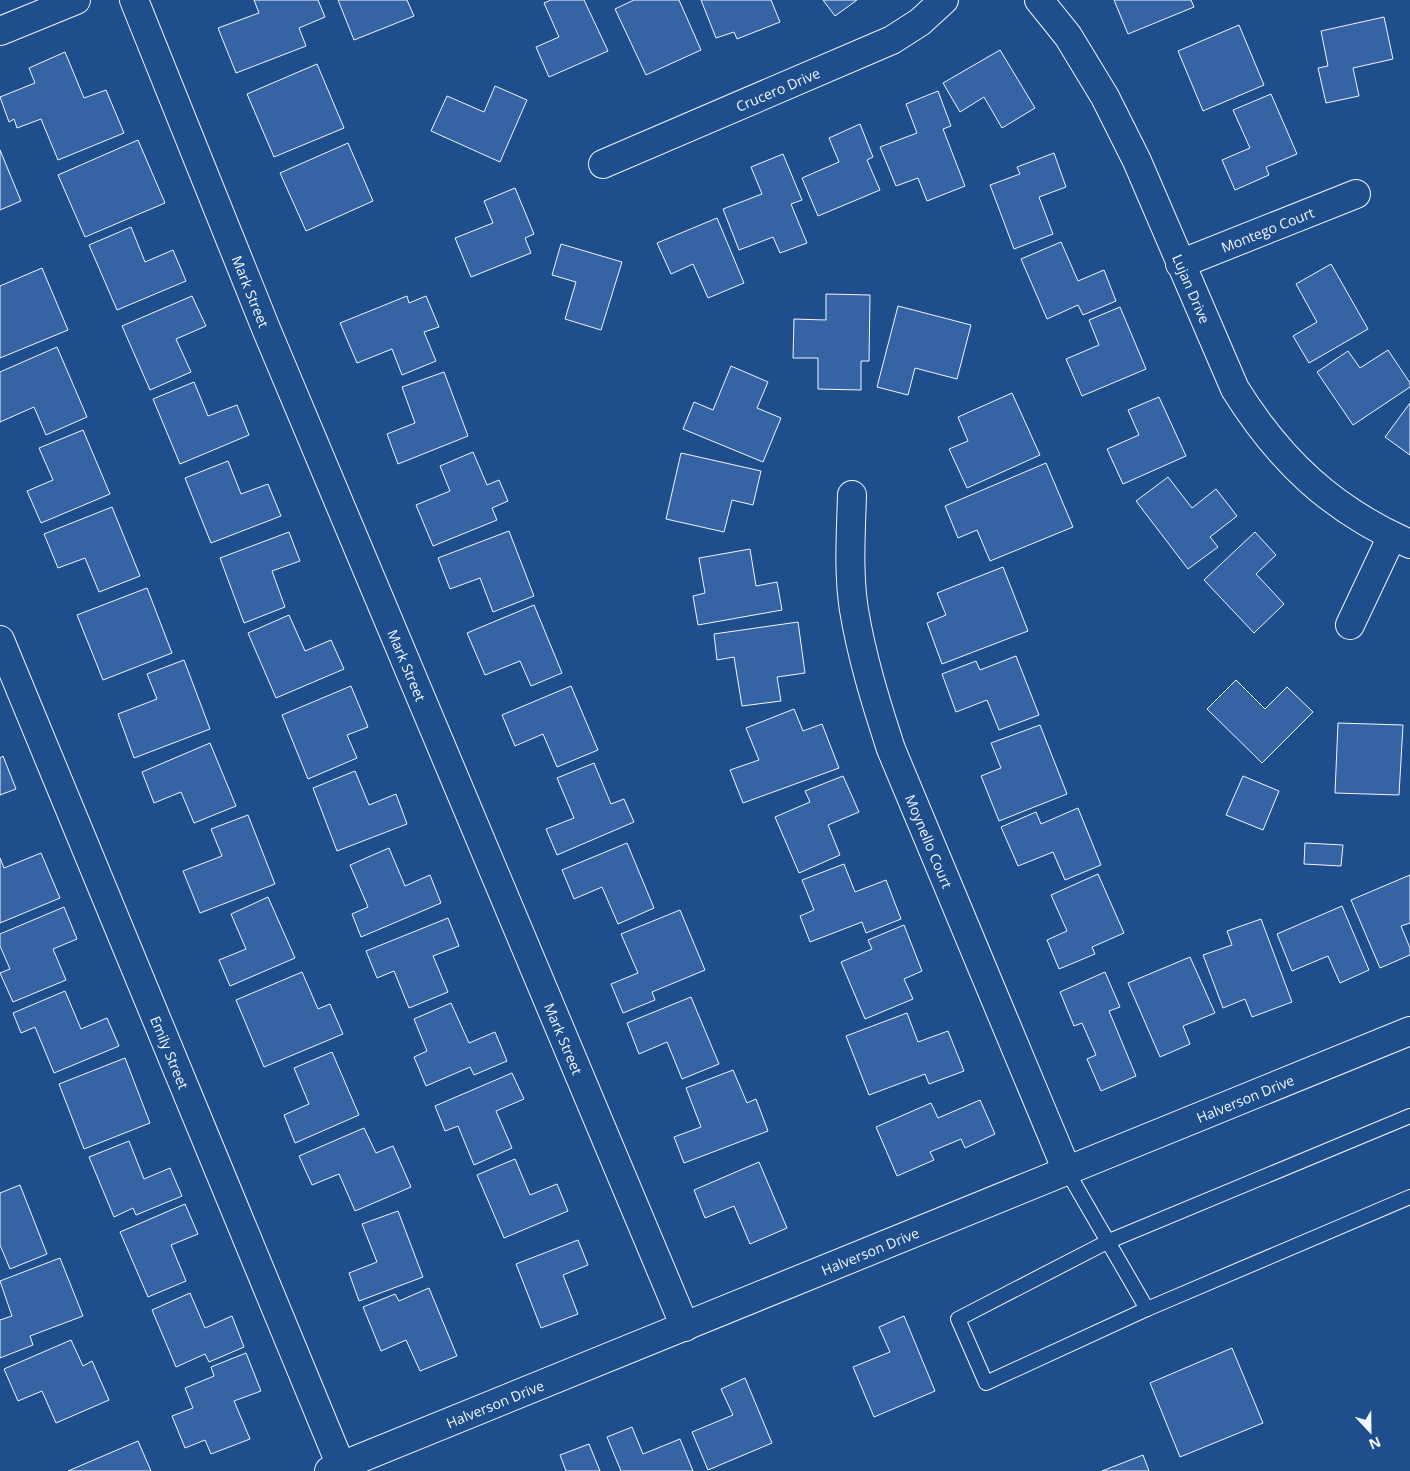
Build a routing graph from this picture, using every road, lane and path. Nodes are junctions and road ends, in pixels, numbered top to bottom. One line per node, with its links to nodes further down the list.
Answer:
1 (76, 0): 5 (street)
2 (134, 0): 19 (street, Mark Street)
3 (944, 0): 6 (street, Crucero Drive)
4 (1040, 0): 8 (street, Lujan Drive)
5 (0, 31)
6 (603, 164)
7 (1356, 194): 8 (street, Montego Court)
8 (1180, 264): 10 (street, Lujan Drive)
9 (852, 495): 15 (street, Moynello Court)
10 (1401, 540): 11 (street, Lujan Drive)
11 (1350, 625)
12 (0, 640): 20 (street, Emily Street)
13 (1410, 1031): 15 (street, Halverson Drive)
14 (1410, 1116): 17 (lane)
15 (1067, 1171): 17 (lane); 19 (street, Halverson Drive)
16 (1410, 1197): 18 (lane)
17 (1107, 1242): 18 (lane); 18 (lane)
18 (1147, 1309)
19 (685, 1326): 20 (street, Halverson Drive)
20 (335, 1469)

